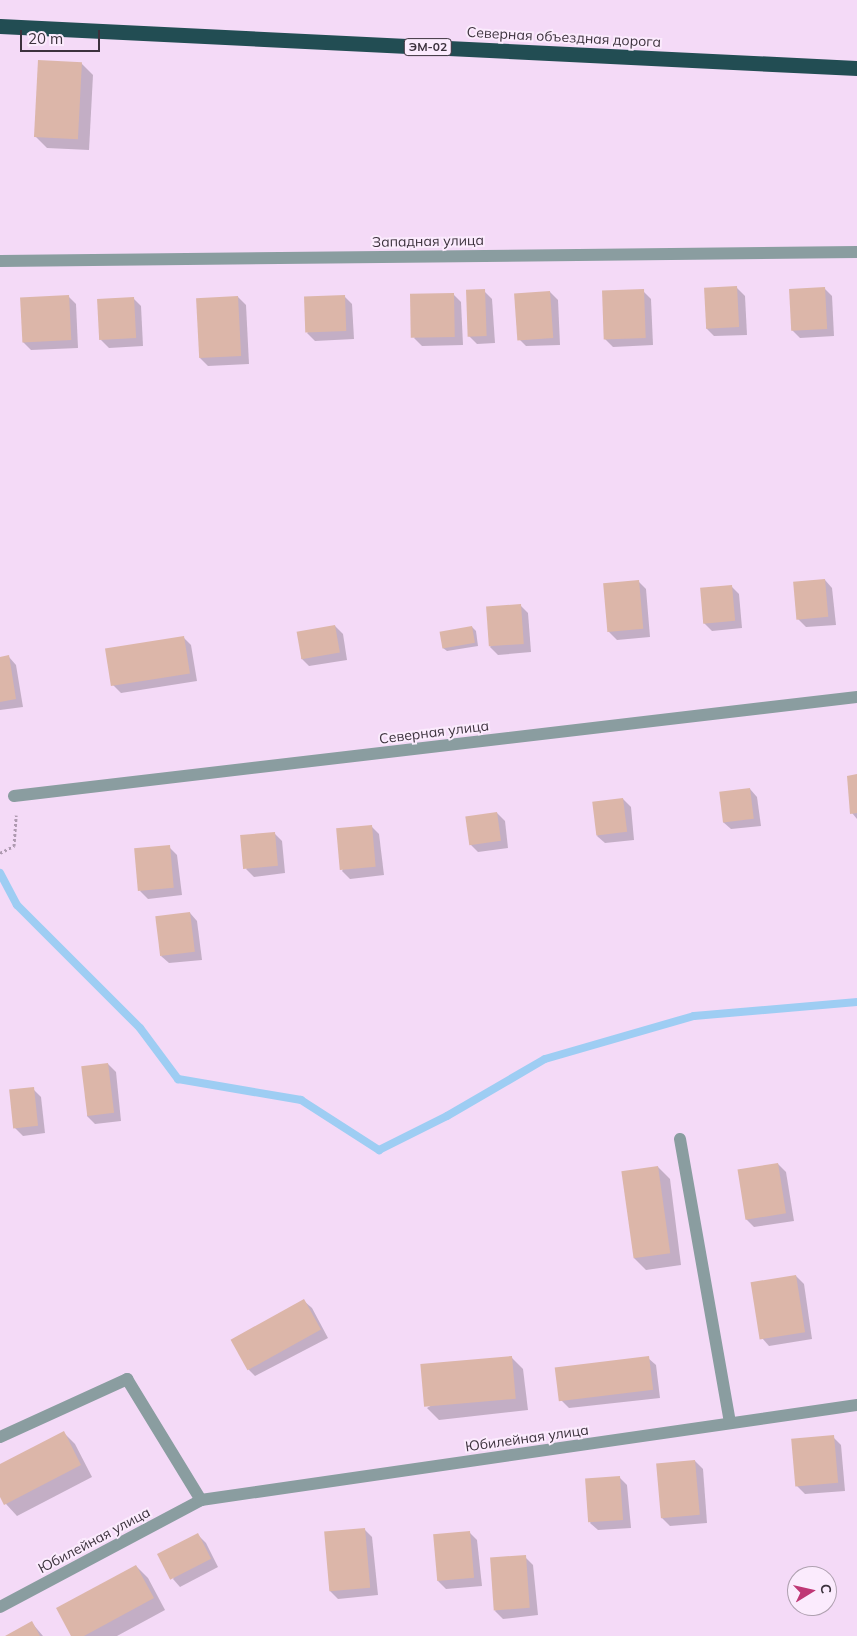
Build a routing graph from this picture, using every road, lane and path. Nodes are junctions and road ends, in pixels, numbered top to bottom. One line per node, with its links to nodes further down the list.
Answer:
1 (0, 26): 2 (highway, Северная объездная дорога / ЭМ-02)
2 (857, 68)
3 (857, 252): 4 (street, Западная улица)
4 (0, 261)
5 (857, 697): 6 (street, Северная улица)
6 (14, 796): 7 (path)
7 (0, 852)
8 (680, 1139): 10 (street)
9 (857, 1405): 10 (street, Юбилейная улица)
10 (730, 1424): 12 (street, Юбилейная улица)
11 (0, 1437): 12 (street)
12 (201, 1500): 13 (street, Юбилейная улица)
13 (0, 1607)

